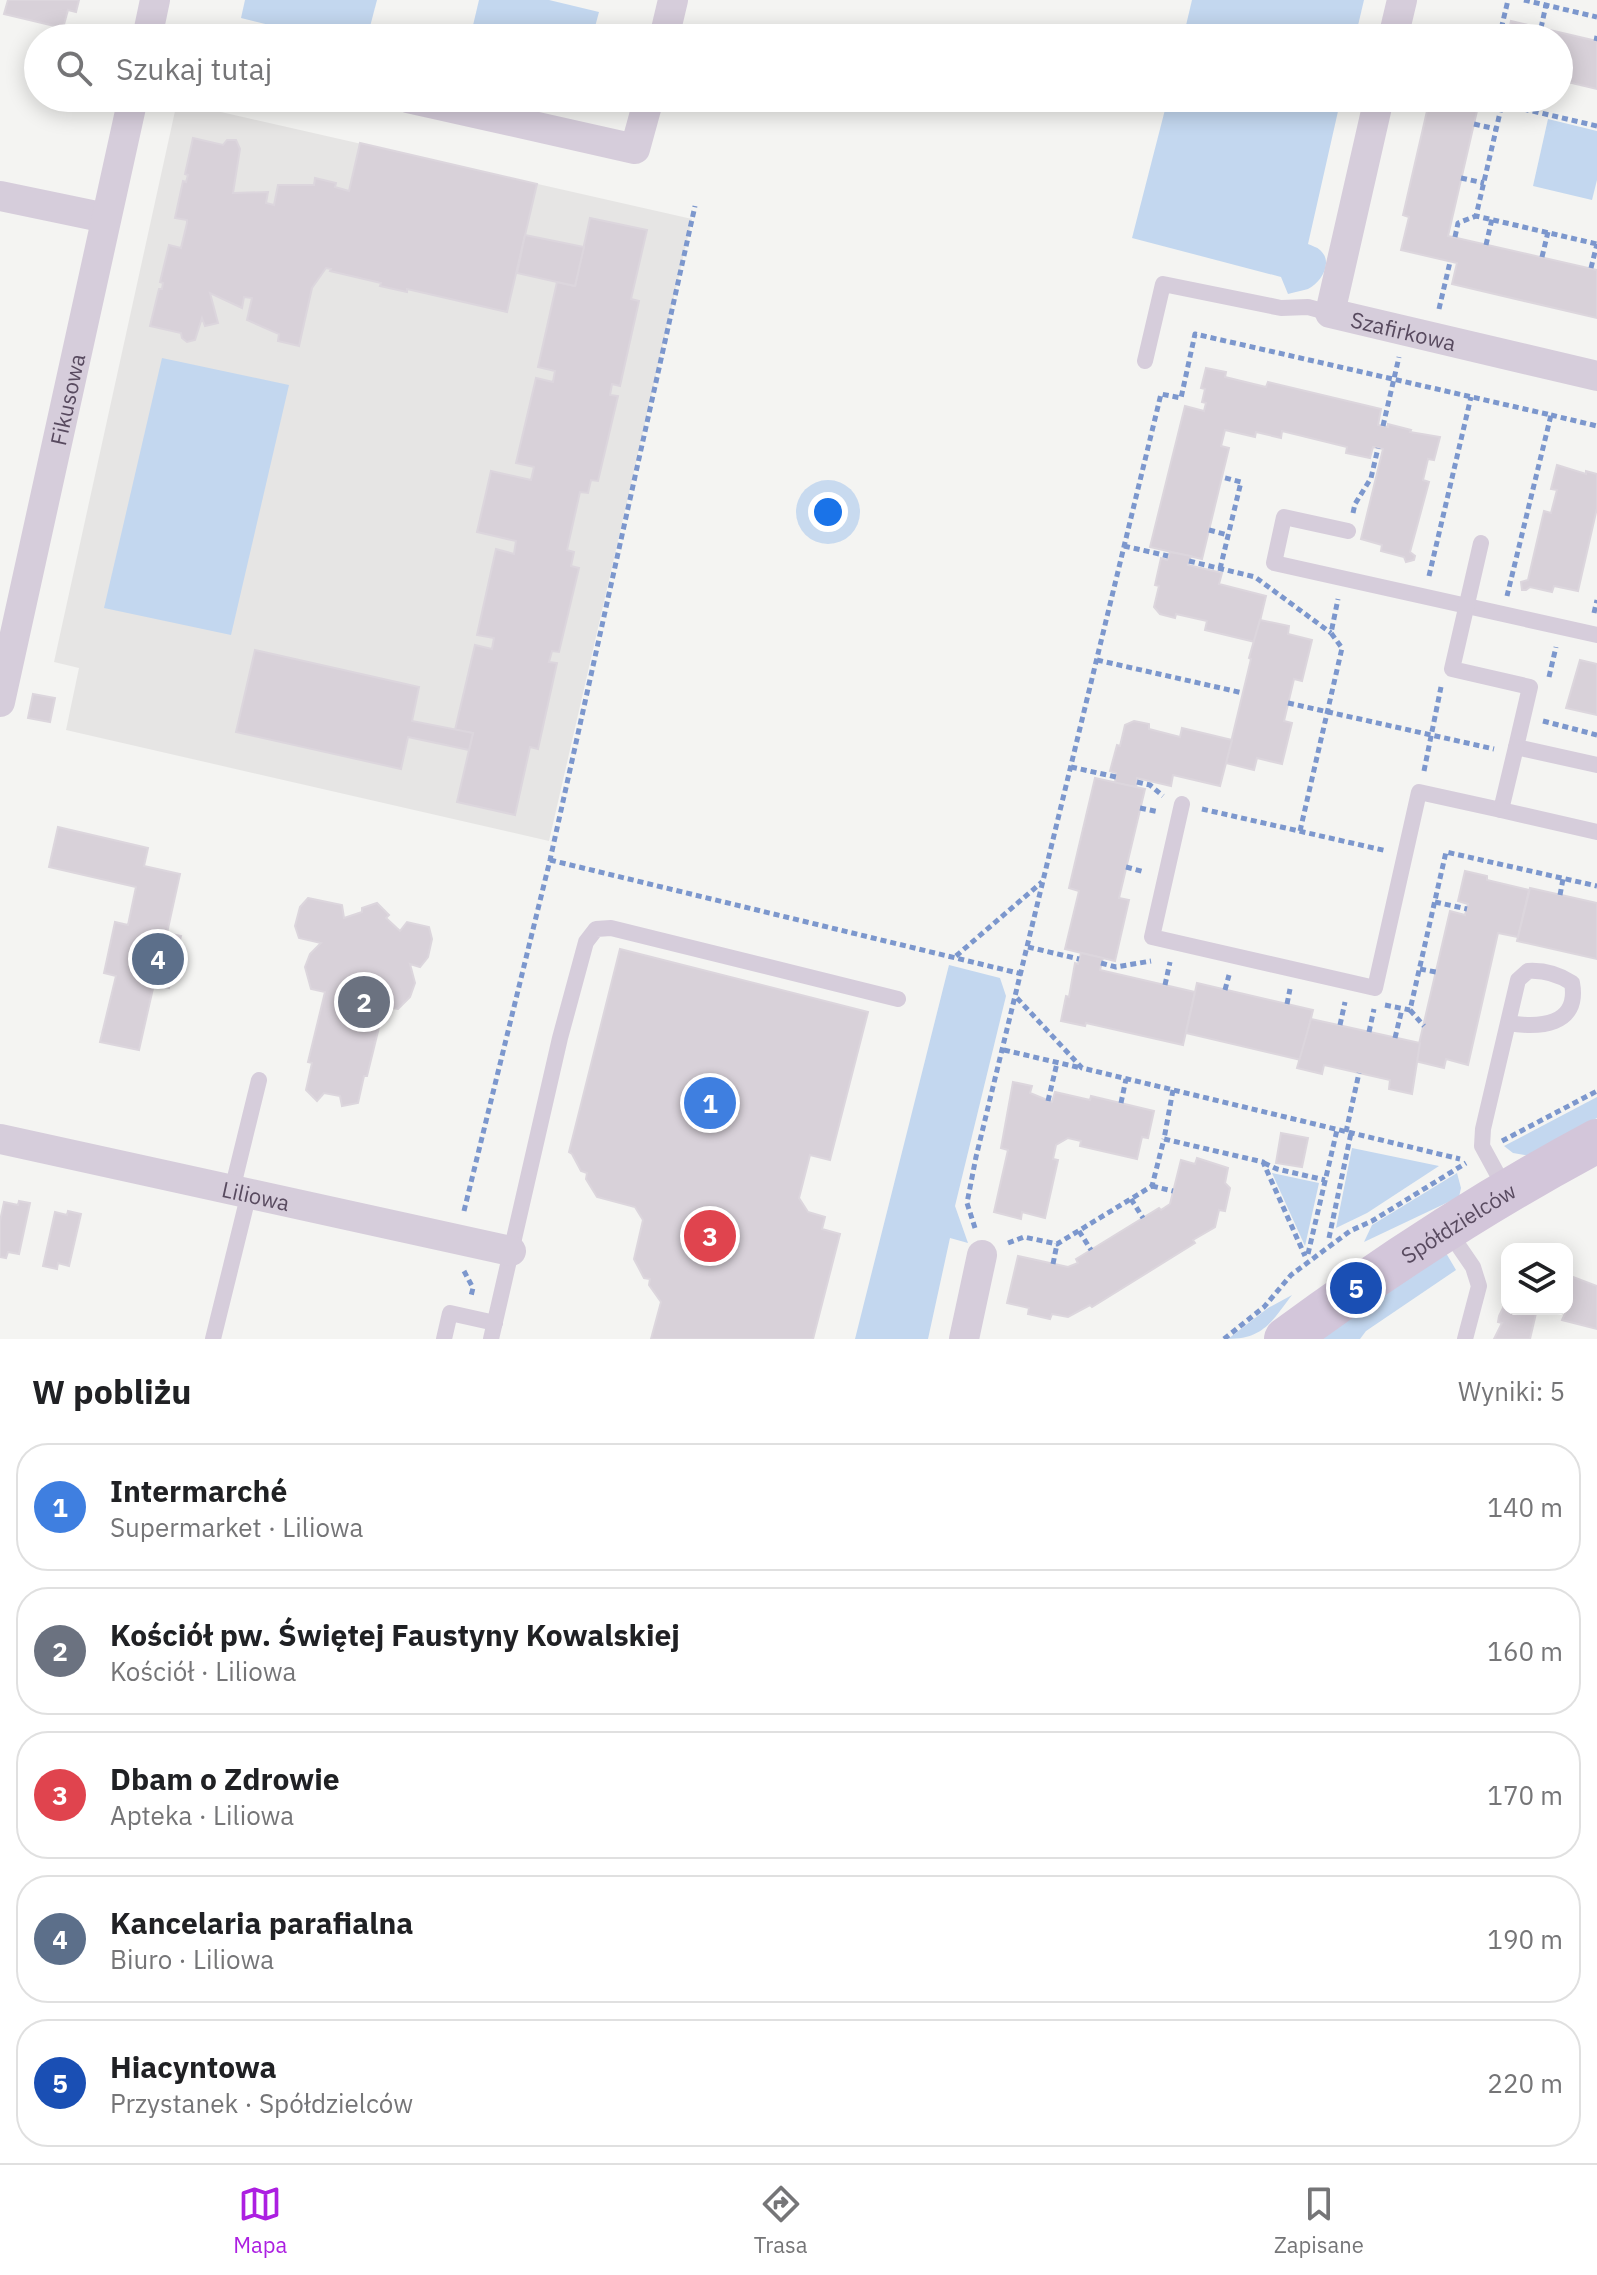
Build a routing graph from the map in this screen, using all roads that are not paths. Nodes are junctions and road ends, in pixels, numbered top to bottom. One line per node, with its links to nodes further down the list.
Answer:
1 (155, 0): 4 (street)
2 (673, 0): 5 (street)
3 (1402, 0): 6 (street)
4 (150, 24)
5 (667, 24)
6 (1396, 24)
7 (130, 112): 12 (street, Fikusowa)
8 (470, 112): 9 (street)
9 (645, 112)
10 (1376, 112): 13 (street, Szafirkowa)
11 (0, 196): 12 (street)
12 (106, 218): 20 (street, Fikusowa)
13 (1330, 313): 14 (lane); 15 (street, Szafirkowa)
14 (1145, 361)
15 (1597, 376)
16 (1348, 531): 18 (lane)
17 (1481, 543): 18 (lane)
18 (1466, 606): 19 (lane); 21 (lane)
19 (1597, 635)
20 (0, 702)
21 (1515, 750): 22 (lane); 24 (lane)
22 (1597, 765)
23 (1176, 803): 24 (lane)
24 (1501, 810): 25 (lane)
25 (1597, 832)
26 (898, 999): 35 (lane)
27 (1508, 1023): 32 (lane)
28 (259, 1080): 31 (lane)
29 (0, 1139): 31 (street, Liliowa)
30 (1597, 1141): 32 (street, Spółdzielców)
31 (240, 1191): 35 (street, Liliowa); 37 (lane)
32 (1506, 1192): 33 (street, Spółdzielców)
33 (1446, 1228): 40 (street, Spółdzielców); 41 (lane)
34 (984, 1244): 39 (street)
35 (511, 1251): 36 (lane)
36 (493, 1331): 38 (lane)
37 (213, 1339)
38 (444, 1339)
39 (964, 1339)
40 (1286, 1339)
41 (1465, 1339)

